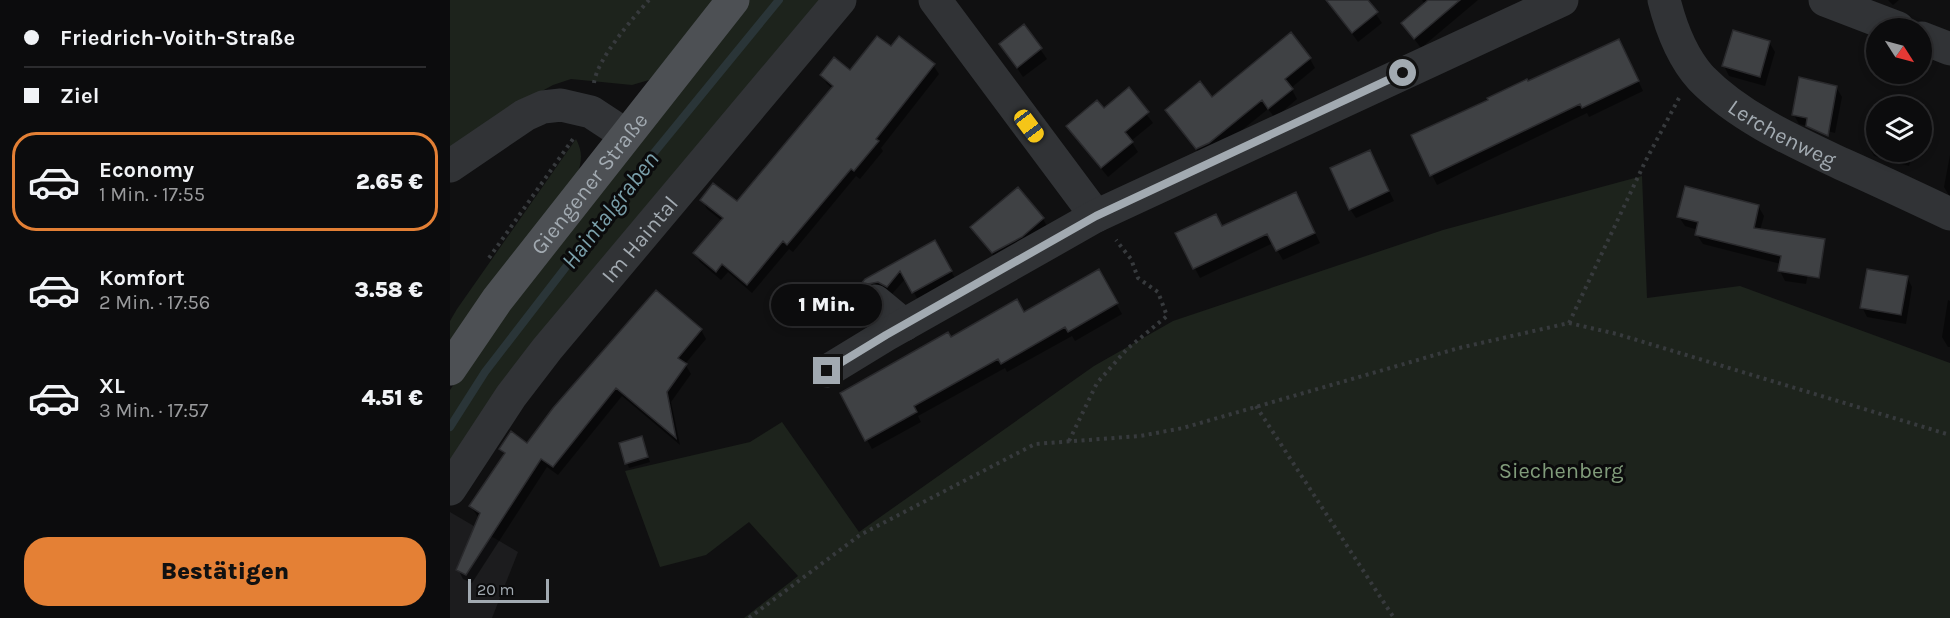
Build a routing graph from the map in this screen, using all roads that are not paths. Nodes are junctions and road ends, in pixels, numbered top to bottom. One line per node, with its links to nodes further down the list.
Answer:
1 (733, 0): 10 (main road, Giengener Straße)
2 (840, 0): 18 (street, Im Haintal)
3 (935, 0): 13 (street)
4 (1562, 0): 13 (street)
5 (1664, 0): 12 (street, Lerchenweg)
6 (1825, 0): 7 (street)
7 (1872, 18)
8 (1932, 42): 9 (street)
9 (1950, 49)
10 (626, 135): 11 (street); 16 (main road, Giengener Straße)
11 (450, 166)
12 (1950, 214)
13 (1096, 216): 15 (street)
14 (875, 301): 15 (street)
15 (895, 330): 17 (street)
16 (450, 369)
17 (827, 371)
18 (450, 489)

